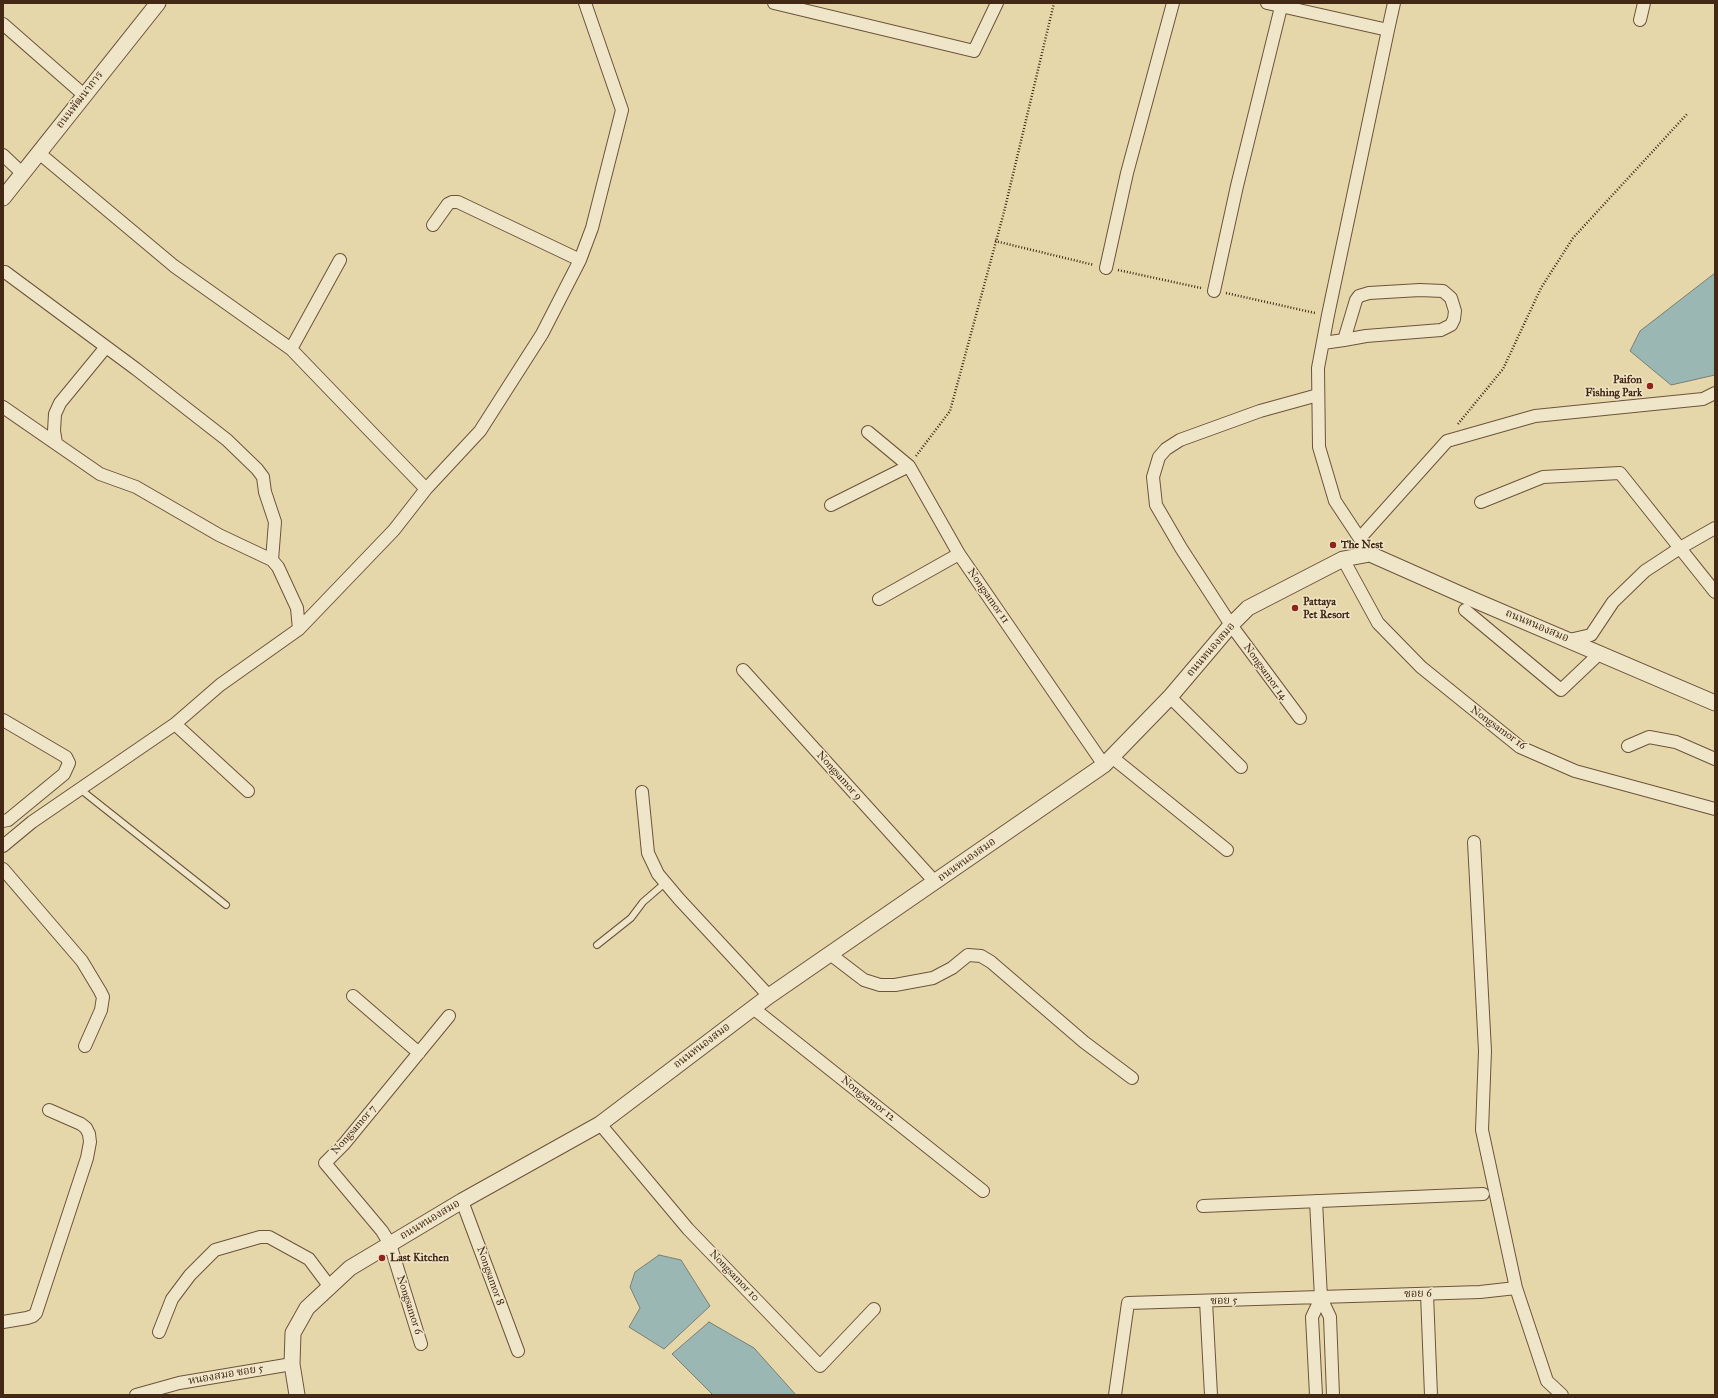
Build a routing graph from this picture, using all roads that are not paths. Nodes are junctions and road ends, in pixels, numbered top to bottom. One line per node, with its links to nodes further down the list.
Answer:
1 (158, 3): 13 (street, ถนนพัฒนาการ)
2 (585, 3): 20 (street)
3 (774, 3): 4 (street)
4 (997, 3)
5 (1173, 3): 21 (street)
6 (1267, 3): 9 (street)
7 (1394, 3): 12 (street)
8 (1644, 3): 10 (street)
9 (1282, 5): 12 (street); 23 (street)
10 (1640, 20)
11 (3, 24): 13 (street)
12 (1388, 30): 25 (street)
13 (84, 95): 14 (street, ถนนพัฒนาการ)
14 (39, 153): 16 (street, ถนนพัฒนาการ); 27 (street)
15 (3, 154): 16 (street)
16 (22, 173): 17 (street, ถนนพัฒนาการ)
17 (3, 198)
18 (433, 225): 20 (street)
19 (340, 260): 27 (street)
20 (580, 260): 34 (street)
21 (1106, 268)
22 (5, 272): 26 (street)
23 (1214, 291)
24 (1344, 340): 24 (street); 25 (street)
25 (1323, 342): 29 (street)
26 (106, 347): 32 (street); 43 (street)
27 (291, 349): 34 (street)
28 (1715, 393): 38 (street)
29 (1318, 395): 38 (street); 47 (street, Nongsamor 14)
30 (3, 407): 32 (street)
31 (868, 432): 33 (street, Nongsamor 11)
32 (56, 443): 43 (street)
33 (909, 466): 36 (street); 40 (street, Nongsamor 11)
34 (426, 489): 48 (street)
35 (1481, 502): 39 (street)
36 (831, 505)
37 (1715, 528): 39 (street)
38 (1360, 538): 41 (street)
39 (1680, 548): 44 (street); 49 (street)
40 (959, 554): 45 (street); 59 (street, Nongsamor 11)
41 (1370, 554): 42 (street, ถนนหนองสมอ); 49 (street, ถนนหนองสมอ)
42 (1342, 559): 47 (street, ถนนหนองสมอ); 64 (street, Nongsamor 16)
43 (272, 560): 48 (street)
44 (1715, 592)
45 (879, 599)
46 (1465, 610): 50 (street)
47 (1231, 625): 52 (street, ถนนหนองสมอ); 54 (street, Nongsamor 14)
48 (299, 629): 56 (street)
49 (1569, 640): 50 (street, ถนนหนองสมอ)
50 (1600, 654): 53 (street, ถนนหนองสมอ)
51 (743, 670): 70 (street, Nongsamor 9)
52 (1170, 697): 59 (street, ถนนหนองสมอ); 60 (street)
53 (1715, 703)
54 (1300, 718)
55 (3, 720): 65 (street)
56 (175, 724): 61 (street); 62 (street)
57 (1628, 746): 58 (street)
58 (1715, 759)
59 (1108, 761): 68 (street, Nongsamor 11); 70 (street, ถนนหนองสมอ)
60 (1241, 767)
61 (80, 789): 67 (street); 72 (lane)
62 (248, 790)
63 (642, 792): 71 (street)
64 (1715, 809)
65 (3, 821)
66 (1474, 842): 91 (street)
67 (3, 846)
68 (1227, 850)
69 (3, 869): 79 (street)
70 (935, 882): 74 (street, ถนนหนองสมอ)
71 (665, 883): 73 (lane); 76 (street)
72 (226, 905)
73 (597, 945)
74 (830, 954): 76 (street, ถนนหนองสมอ); 81 (street)
75 (353, 996): 80 (street)
76 (769, 996): 77 (street, ถนนหนองสมอ)
77 (753, 1008): 83 (street, ถนนหนองสมอ); 84 (street, Nongsamor 12)
78 (449, 1016): 80 (street, Nongsamor 7)
79 (85, 1046)
80 (419, 1053): 89 (street, Nongsamor 7)
81 (1132, 1078)
82 (49, 1110): 96 (street)
83 (600, 1124): 86 (street, ถนนหนองสมอ); 95 (street, Nongsamor 10)
84 (983, 1191)
85 (1483, 1194): 87 (street)
86 (462, 1201): 89 (street, ถนนหนองสมอ); 99 (street, Nongsamor 8)
87 (1316, 1201): 88 (street); 93 (street)
88 (1203, 1206)
89 (390, 1244): 90 (street, ถนนหนองสมอ); 98 (street, Nongsamor 6)
90 (330, 1287): 97 (street); 100 (street, ถนนหนองสมอ)
91 (1516, 1288): 92 (street, ซอย 6); 108 (street)
92 (1426, 1294): 93 (street, ซอย 6); 107 (street)
93 (1321, 1298): 94 (street, ซอย 5); 105 (street); 106 (street)
94 (1206, 1301): 103 (street, ซอย 5); 104 (street)
95 (874, 1309)
96 (3, 1322)
97 (159, 1332)
98 (422, 1344)
99 (518, 1351)
100 (292, 1364): 101 (street, หนองสมอ ซอย 5); 102 (street, ถนนหนองสมอ)
101 (136, 1395)
102 (297, 1395)
103 (1115, 1395)
104 (1211, 1395)
105 (1316, 1395)
106 (1333, 1395)
107 (1431, 1395)
108 (1562, 1395)

